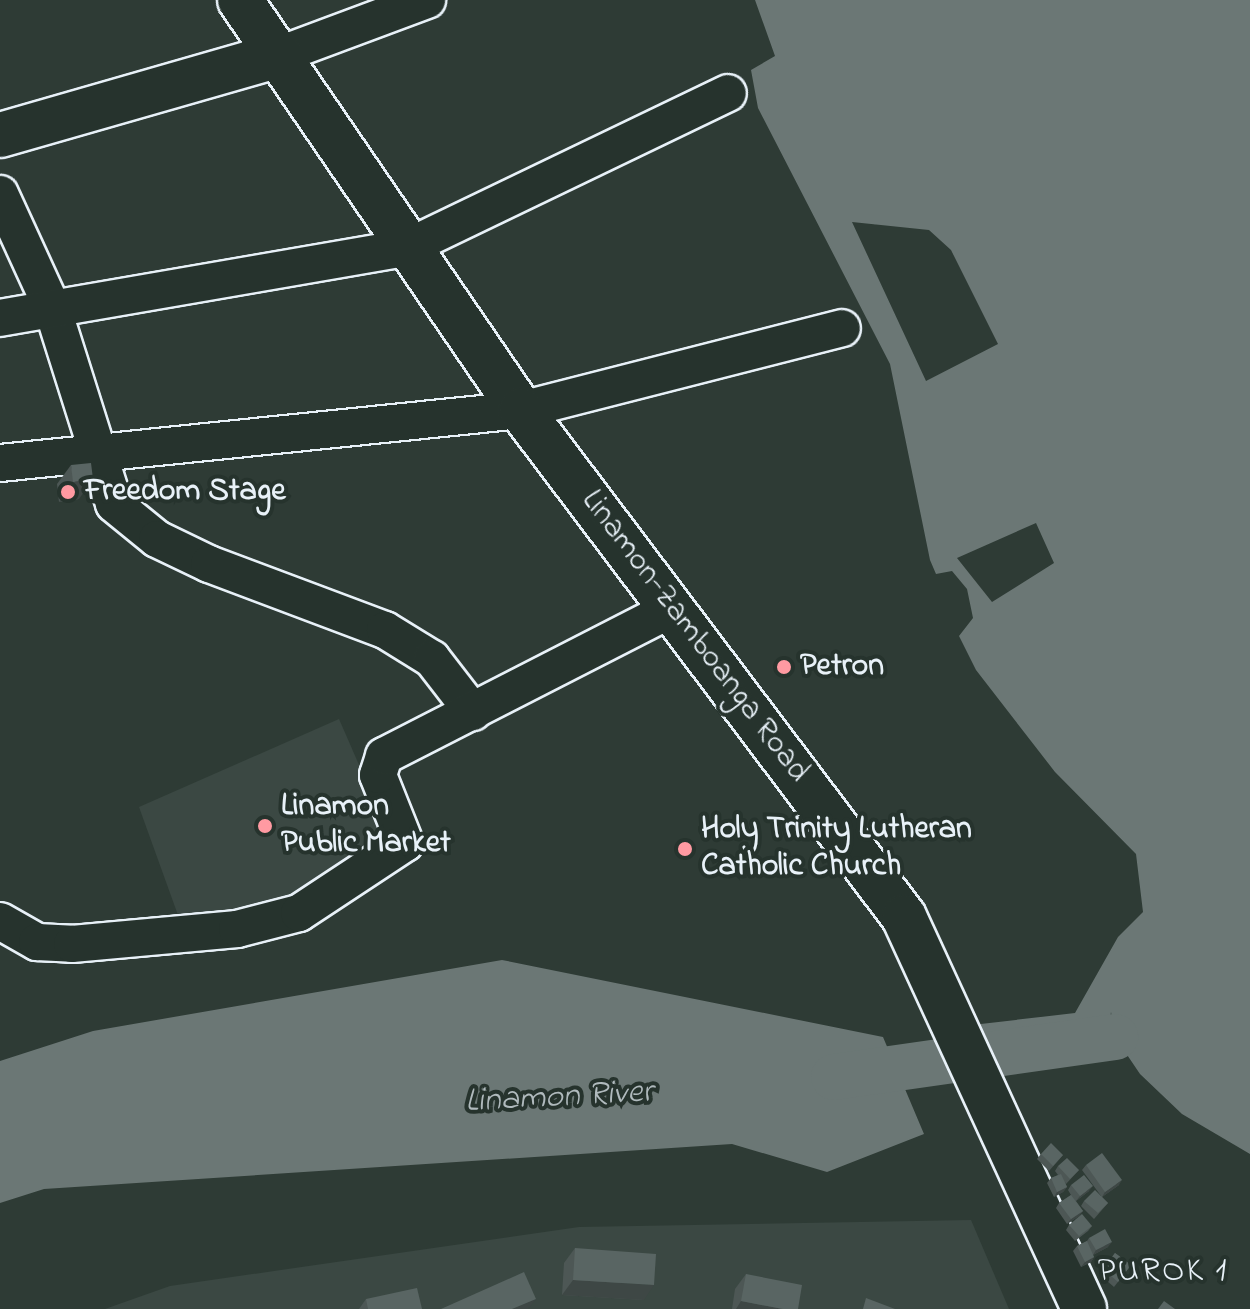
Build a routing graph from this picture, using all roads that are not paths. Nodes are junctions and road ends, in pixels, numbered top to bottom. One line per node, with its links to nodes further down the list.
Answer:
1 (240, 0): 3 (main road, Linamon-Zamboanga Road)
2 (427, 0): 3 (street)
3 (279, 55): 5 (main road); 7 (main road, Linamon-Zamboanga Road)
4 (728, 93): 7 (street)
5 (0, 135)
6 (0, 194): 8 (street)
7 (406, 248): 8 (street); 11 (main road, Linamon-Zamboanga Road)
8 (53, 310): 9 (street); 12 (street)
9 (0, 318)
10 (842, 328): 11 (street)
11 (521, 410): 12 (street); 14 (main road, Linamon-Zamboanga Road)
12 (99, 457): 13 (street); 15 (street)
13 (0, 463)
14 (671, 609): 15 (street); 17 (main road, Linamon-Zamboanga Road)
15 (473, 712): 16 (street)
16 (0, 921)
17 (1084, 1309)

